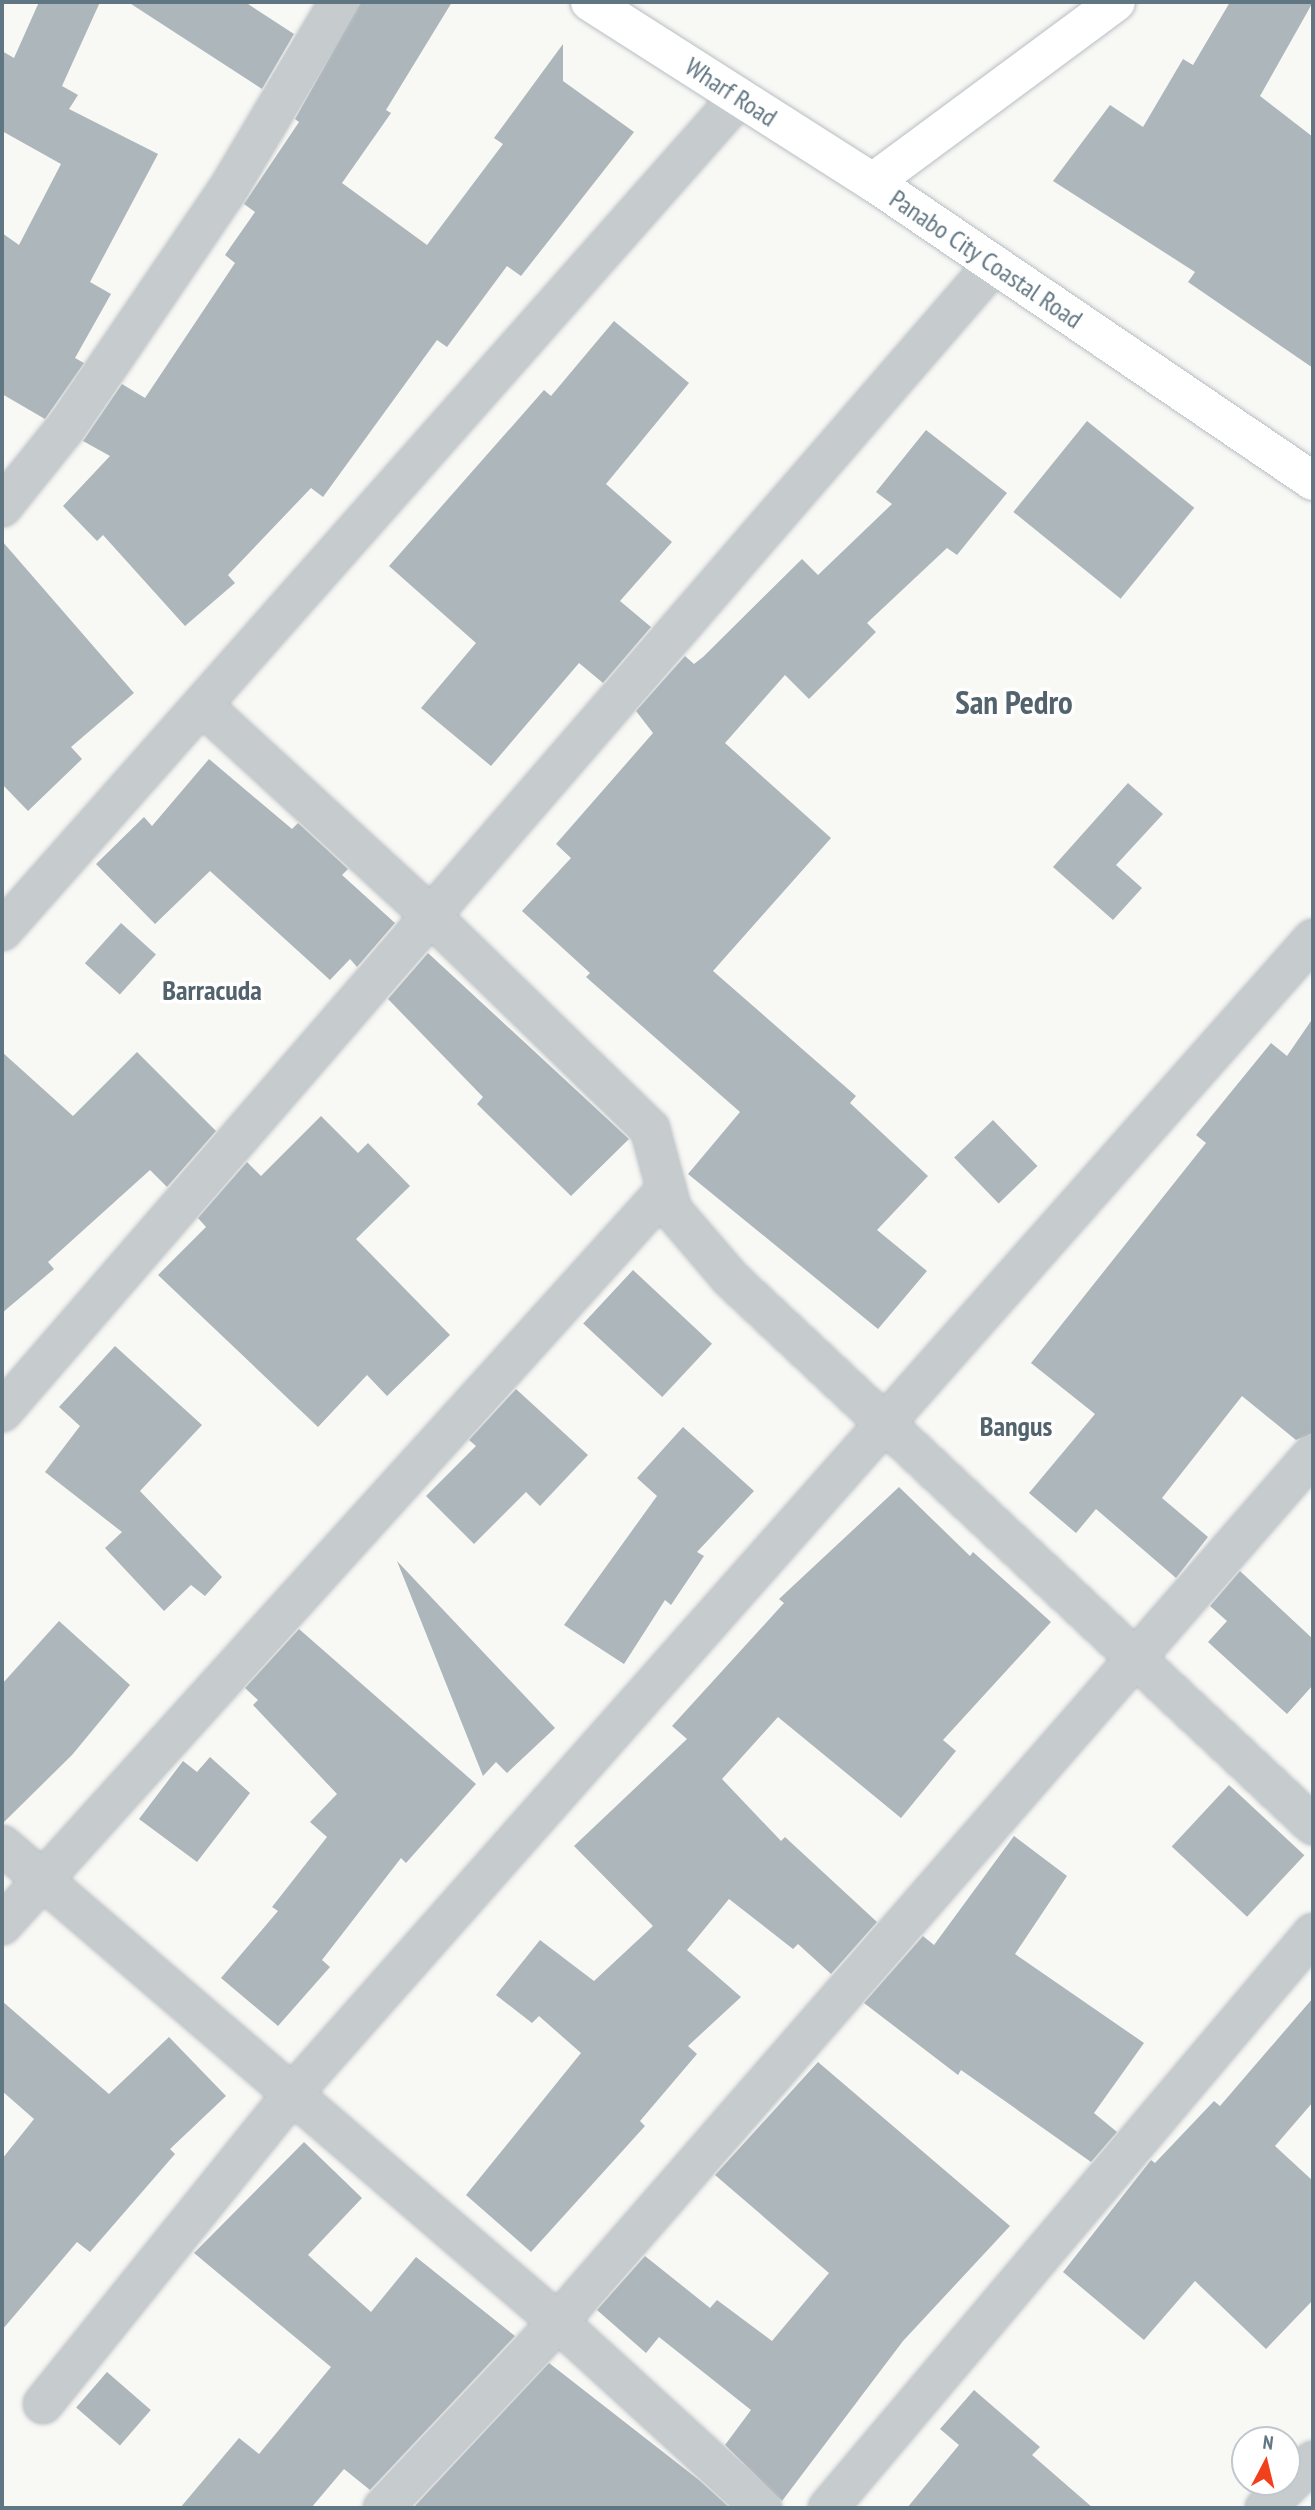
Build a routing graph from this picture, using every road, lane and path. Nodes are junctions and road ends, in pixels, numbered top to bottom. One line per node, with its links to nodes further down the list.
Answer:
1 (339, 2): 8 (street)
2 (590, 2): 4 (main road, Wharf Road)
3 (1116, 2): 5 (main road, Panabo City Coastal Road)
4 (739, 97): 5 (main road, Wharf Road); 9 (street)
5 (873, 182): 6 (main road, Panabo City Coastal Road)
6 (994, 264): 7 (main road, Panabo City Coastal Road); 10 (street)
7 (1313, 481)
8 (2, 507)
9 (204, 707): 10 (street); 11 (street)
10 (432, 917): 13 (street); 14 (street)
11 (2, 932)
12 (1313, 939): 15 (street)
13 (664, 1192): 15 (street); 20 (street)
14 (2, 1412)
15 (885, 1426): 17 (street); 23 (street)
16 (1313, 1454): 17 (street)
17 (1140, 1657): 18 (street); 24 (street)
18 (1313, 1825)
19 (2, 1845): 20 (street)
20 (42, 1880): 21 (street); 23 (street)
21 (2, 1925)
22 (1313, 1933): 29 (street)
23 (293, 2093): 24 (street); 25 (street)
24 (558, 2322): 27 (street); 28 (street)
25 (44, 2404)
26 (1313, 2462): 30 (street)
27 (383, 2508)
28 (762, 2508)
29 (828, 2508)
30 (1265, 2508)

